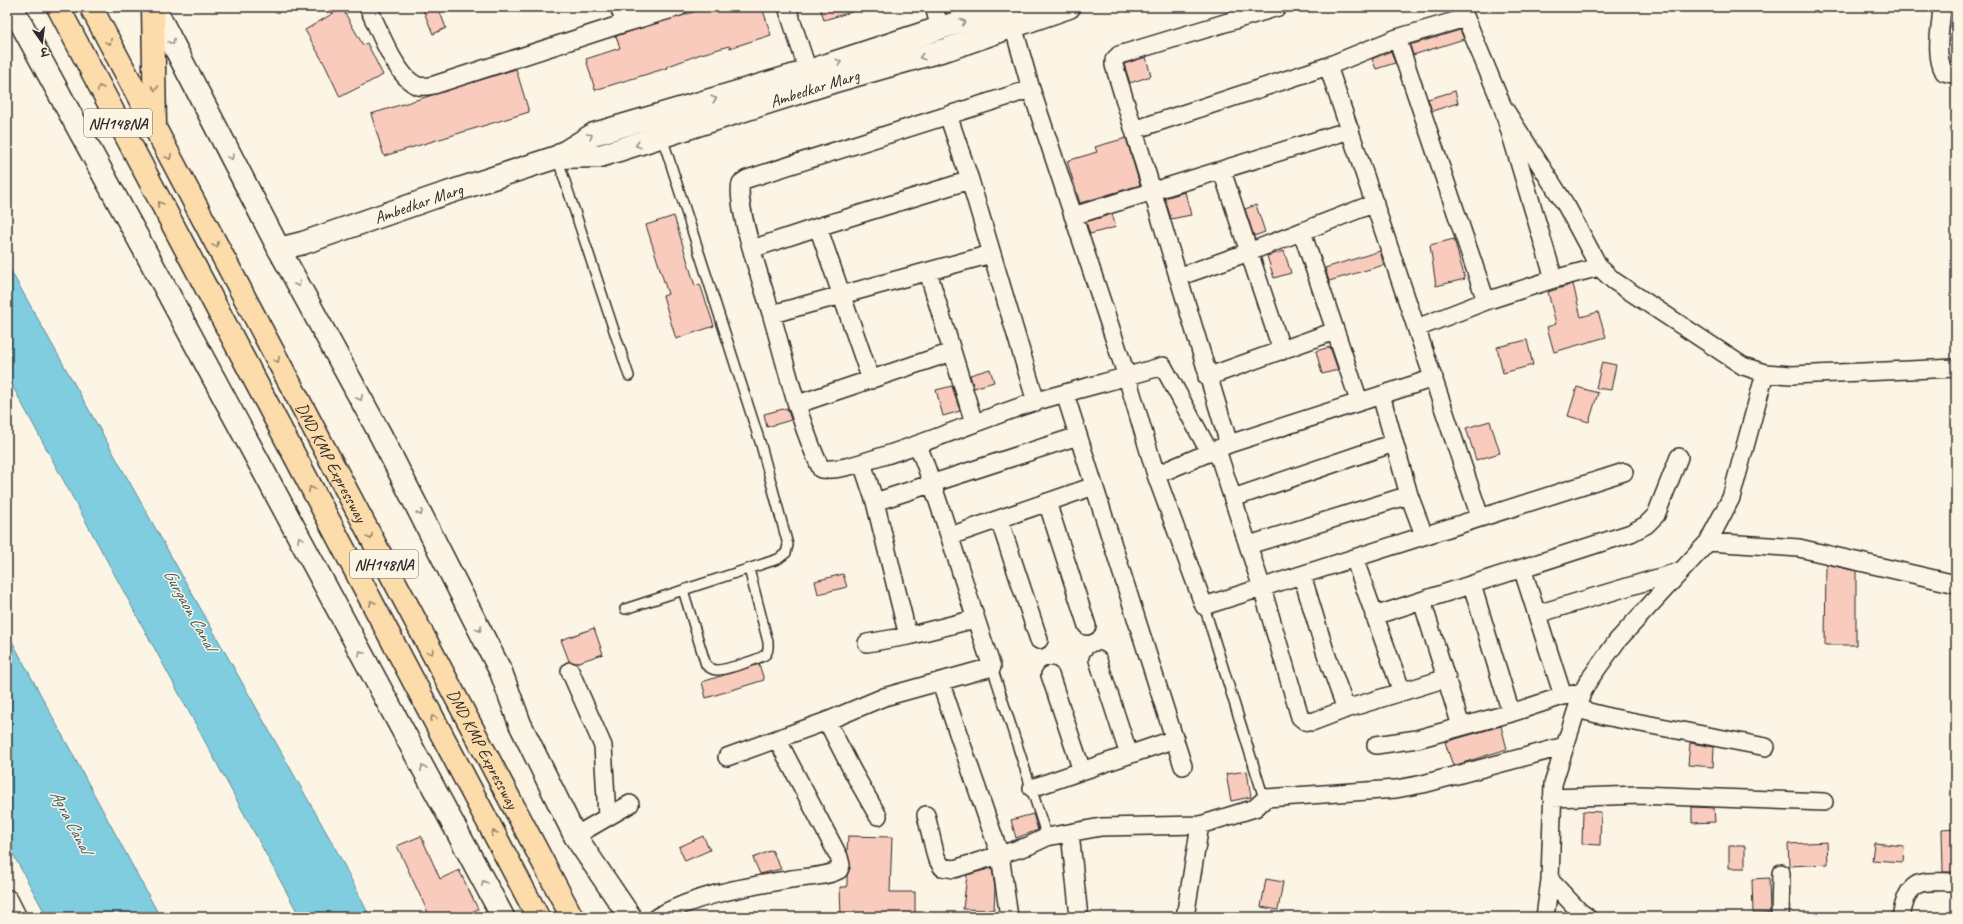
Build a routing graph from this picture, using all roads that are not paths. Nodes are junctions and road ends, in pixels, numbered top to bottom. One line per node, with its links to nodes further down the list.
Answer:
1 (12, 7): 143 (street, one-way to 1)
2 (58, 7): 144 (highway, DND KMP Expressway / NH148NA, one-way to 2)
3 (91, 7): 23 (highway, DND KMP Expressway / NH148NA, one-way to 23)
4 (154, 7): 23 (highway, one-way to 23); 35 (street, one-way to 35)
5 (368, 7): 14 (street)
6 (679, 7): 14 (street)
7 (787, 7): 19 (street)
8 (934, 7): 15 (street)
9 (1069, 7): 13 (street, Ambedkar Marg)
10 (1278, 7): 24 (street)
11 (1942, 7): 18 (street)
12 (1463, 13): 16 (street); 21 (street)
13 (1010, 14): 15 (street, Ambedkar Marg, one-way to 13); 19 (street, Ambedkar Marg, one-way to 19); 20 (street)
14 (622, 15)
15 (940, 28): 19 (street, Ambedkar Marg, one-way to 15)
16 (1397, 38): 17 (street); 44 (street)
17 (1328, 66): 24 (street); 25 (street)
18 (1956, 75)
19 (811, 80): 26 (street, Ambedkar Marg); 27 (street, Ambedkar Marg, one-way to 19)
20 (1031, 89): 22 (street); 32 (street)
21 (1502, 105): 39 (street); 42 (street)
22 (948, 115): 29 (street); 36 (street)
23 (156, 130): 145 (highway, DND KMP Expressway / NH148NA, one-way to 145)
24 (1134, 130): 30 (street)
25 (1350, 130): 28 (street); 31 (street)
26 (662, 137): 27 (street, Ambedkar Marg, one-way to 27); 84 (lane)
27 (558, 158): 35 (street, Ambedkar Marg); 52 (lane)
28 (1222, 171): 30 (street); 37 (street)
29 (970, 180): 33 (street); 38 (street)
30 (1151, 191): 32 (street); 41 (street)
31 (1375, 204): 34 (street); 46 (street)
32 (1073, 216): 53 (street)
33 (818, 227): 36 (street); 43 (street)
34 (1302, 232): 37 (street); 47 (street)
35 (279, 249): 135 (street, one-way to 135)
36 (752, 249): 45 (street)
37 (1249, 252): 41 (street); 48 (street)
38 (991, 254): 40 (street); 60 (street)
39 (1599, 267): 42 (street); 51 (street)
40 (928, 272): 43 (street); 49 (street)
41 (1178, 277): 54 (street)
42 (1554, 278): 44 (street)
43 (842, 295): 45 (street); 56 (street)
44 (1486, 301): 46 (street)
45 (772, 314): 61 (street)
46 (1417, 328): 55 (street)
47 (1335, 331): 48 (street); 59 (street)
48 (1282, 351): 54 (street)
49 (952, 352): 56 (street); 62 (street)
50 (1956, 368): 51 (street)
51 (1765, 374): 81 (street)
52 (629, 376)
53 (1127, 377): 57 (street); 66 (street); 70 (street)
54 (1208, 377): 66 (street)
55 (1434, 378): 58 (street); 77 (street)
56 (871, 380): 61 (street)
57 (1065, 394): 60 (street); 63 (street)
58 (1381, 395): 59 (street); 64 (street)
59 (1359, 401): 66 (street)
60 (1036, 402): 62 (street)
61 (798, 404): 68 (street)
62 (974, 423): 65 (street)
63 (1078, 436): 71 (street); 72 (street)
64 (1394, 443): 73 (street); 74 (street)
65 (918, 445): 68 (street); 71 (street)
66 (1219, 449): 70 (street); 74 (street)
67 (1680, 457): 85 (street)
68 (862, 463): 75 (street)
69 (1624, 472): 77 (street)
70 (1156, 475): 93 (street)
71 (932, 483): 75 (street); 80 (street)
72 (1094, 486): 76 (street); 117 (street)
73 (1409, 496): 79 (street); 82 (street)
74 (1233, 498): 82 (street)
75 (875, 502): 99 (street)
76 (1047, 502): 78 (street); 98 (street)
77 (1480, 517): 79 (street)
78 (999, 519): 80 (street); 100 (street)
79 (1424, 535): 83 (street)
80 (950, 536): 97 (street)
81 (1708, 542): 86 (street); 88 (street)
82 (1249, 545): 90 (street)
83 (1354, 558): 87 (street); 96 (street)
84 (749, 568): 91 (lane); 91 (lane)
85 (1522, 568): 89 (street); 95 (street)
86 (1681, 571): 95 (street); 109 (street)
87 (1302, 575): 90 (street); 111 (street)
88 (1956, 584)
89 (1472, 585): 92 (street); 113 (street)
90 (1262, 588): 93 (street); 111 (street)
91 (683, 590): 94 (lane)
92 (1422, 600): 96 (street); 106 (street)
93 (1204, 606): 126 (lane)
94 (625, 609)
95 (1537, 614): 110 (street)
96 (1374, 616): 108 (street)
97 (975, 619): 99 (street); 103 (street)
98 (1087, 626)
99 (908, 636): 101 (street)
100 (1039, 640)
101 (867, 643)
102 (1098, 660): 121 (street)
103 (992, 667): 107 (street); 125 (lane)
104 (570, 671): 132 (street)
105 (1050, 675): 124 (street)
106 (1447, 678): 108 (street); 115 (street)
107 (940, 681): 114 (street); 137 (street)
108 (1402, 692): 111 (street)
109 (1582, 693): 110 (street); 112 (street)
110 (1563, 696): 113 (street)
111 (1346, 709)
112 (1577, 709): 119 (street); 120 (street)
113 (1511, 713): 115 (street)
114 (827, 721): 116 (street); 131 (street)
115 (1461, 726): 118 (street)
116 (777, 739): 122 (street); 147 (street)
117 (1175, 739): 121 (street); 123 (street)
118 (1376, 745)
119 (1565, 746): 126 (street); 127 (street)
120 (1766, 747)
121 (1129, 755): 124 (street)
122 (726, 757)
123 (1183, 766)
124 (1082, 771): 125 (street)
125 (1032, 788): 136 (lane)
126 (1266, 798): 133 (street)
127 (1552, 798): 128 (street); 139 (street)
128 (1824, 802)
129 (630, 804): 132 (street)
130 (926, 815): 137 (street)
131 (878, 816)
132 (607, 817): 135 (street)
133 (1200, 825): 134 (street); 150 (street)
134 (1070, 833): 136 (street); 149 (street)
135 (575, 836): 146 (street)
136 (1047, 837): 137 (street)
137 (1000, 855): 148 (street)
138 (1781, 873): 153 (street)
139 (1550, 880): 151 (street); 152 (street)
140 (1956, 882): 154 (street)
141 (7, 901): 142 (street)
142 (15, 917)
143 (502, 917)
144 (538, 917)
145 (572, 917)
146 (630, 917)
147 (657, 917)
148 (1009, 917)
149 (1079, 917)
150 (1185, 917)
151 (1545, 917)
152 (1587, 917)
153 (1780, 917)
154 (1901, 917)

